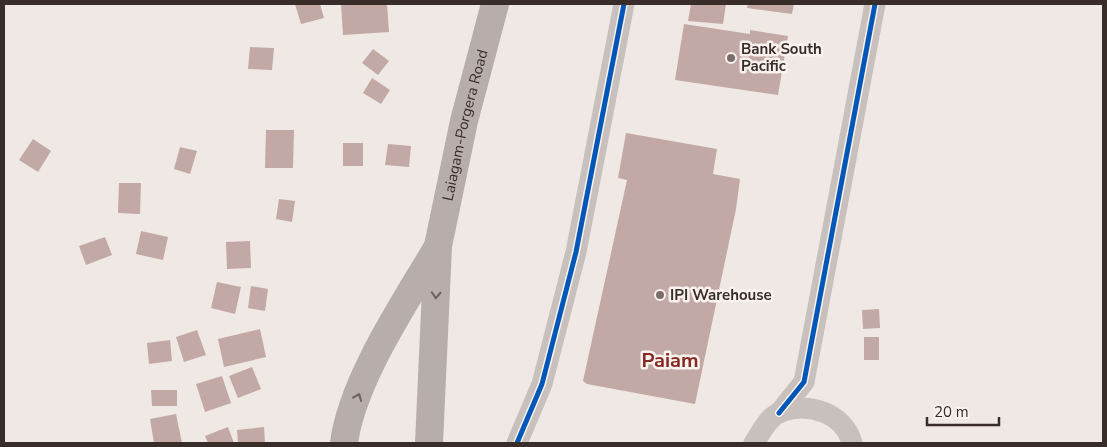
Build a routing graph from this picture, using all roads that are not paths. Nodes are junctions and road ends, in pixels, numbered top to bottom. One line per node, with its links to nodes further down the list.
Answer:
1 (495, 4): 4 (main road, Laiagam-Porgera Road)
2 (624, 4): 10 (street)
3 (875, 4): 5 (street)
4 (438, 246): 8 (main road, Laiagam-Porgera Road, one-way to 4); 9 (main road, Laiagam-Porgera Road, one-way to 9)
5 (804, 382): 6 (street); 7 (street)
6 (779, 413): 7 (street); 11 (street)
7 (837, 419): 12 (street)
8 (344, 443)
9 (429, 443)
10 (517, 443)
11 (754, 443)
12 (852, 443)

